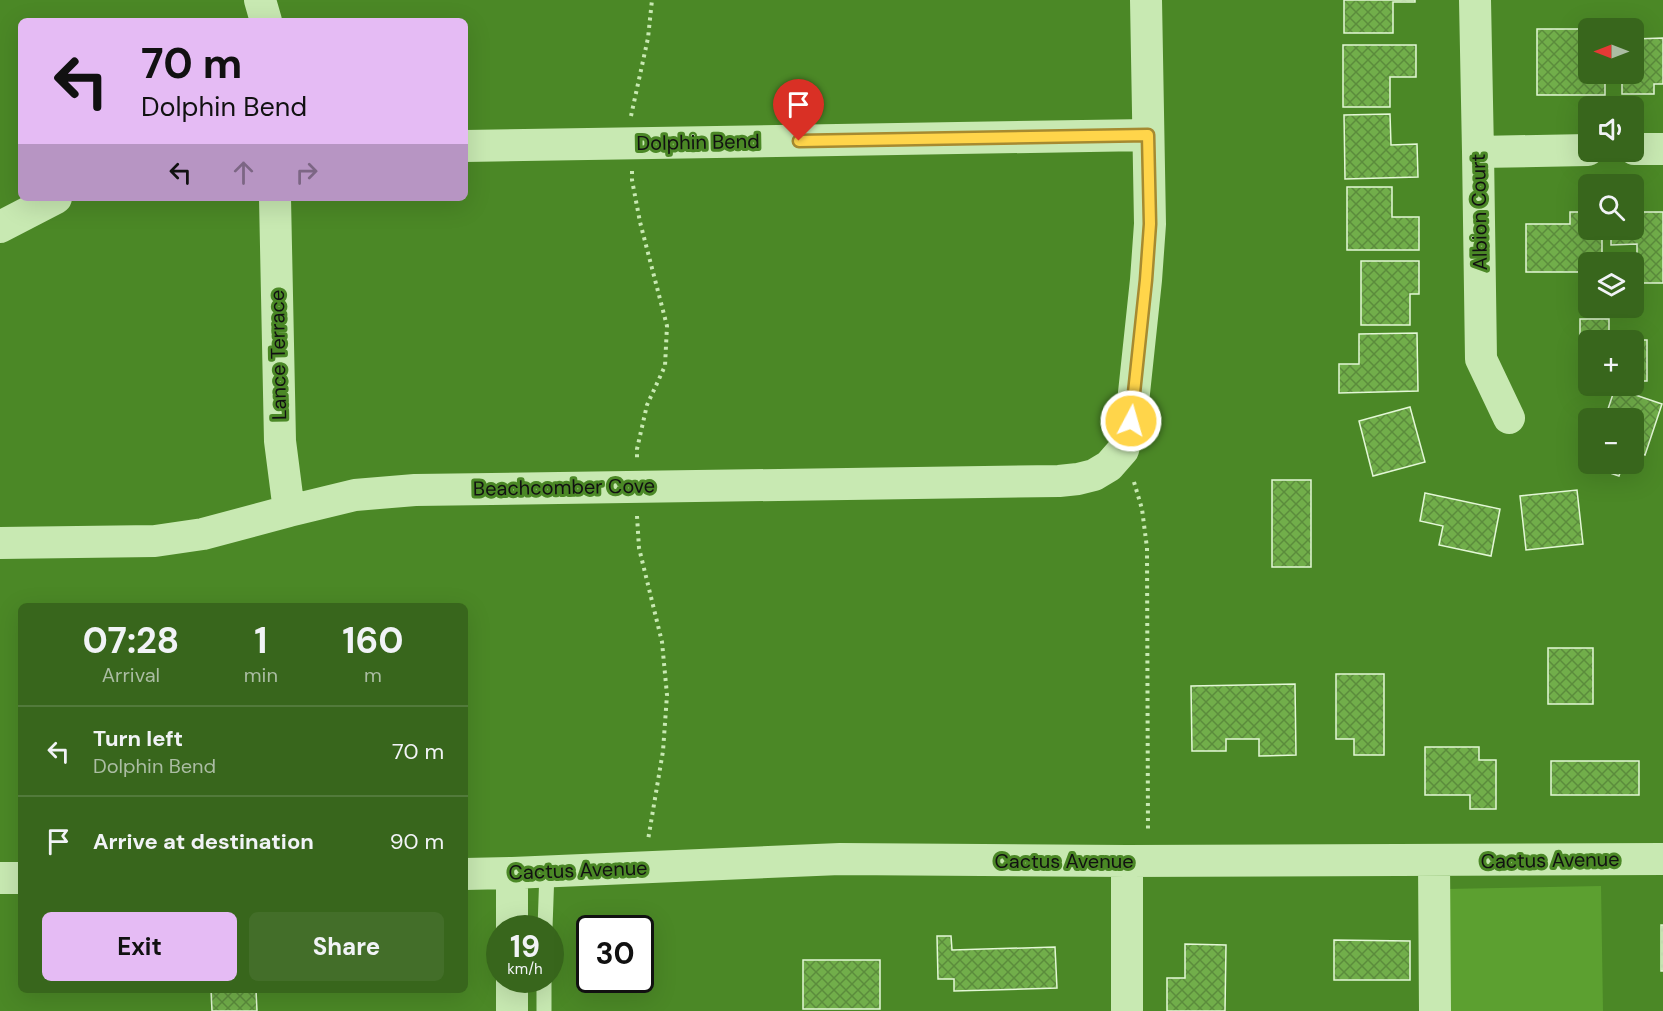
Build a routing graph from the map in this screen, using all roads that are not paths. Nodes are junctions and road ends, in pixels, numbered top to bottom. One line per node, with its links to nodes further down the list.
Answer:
1 (260, 0): 4 (street)
2 (1146, 0): 5 (street)
3 (1474, 0): 10 (street, Albion Court)
4 (265, 18)
5 (1148, 135): 6 (street, Dolphin Bend); 15 (street, Beachcomber Cove)
6 (468, 146)
7 (1663, 148): 8 (street)
8 (1644, 149)
9 (1578, 150): 10 (street)
10 (1478, 152): 14 (street, Albion Court)
11 (50, 201): 13 (street)
12 (275, 201): 15 (street, Lance Terrace)
13 (0, 226)
14 (1509, 418)
15 (289, 511): 16 (street, Beachcomber Cove)
16 (0, 543)
17 (1663, 859): 19 (street, Cactus Avenue)
18 (1138, 861): 19 (street, Cactus Avenue); 20 (street, Cactus Avenue); 31 (street)
19 (1434, 861): 32 (street)
20 (547, 871): 21 (street, Cactus Avenue); 26 (lane)
21 (512, 873): 22 (street, Cactus Avenue); 25 (street)
22 (468, 874)
23 (0, 878): 24 (street)
24 (18, 878)
25 (512, 915)
26 (545, 915)
27 (512, 993): 29 (street)
28 (544, 993): 30 (lane)
29 (512, 1011)
30 (544, 1011)
31 (1127, 1011)
32 (1435, 1011)

